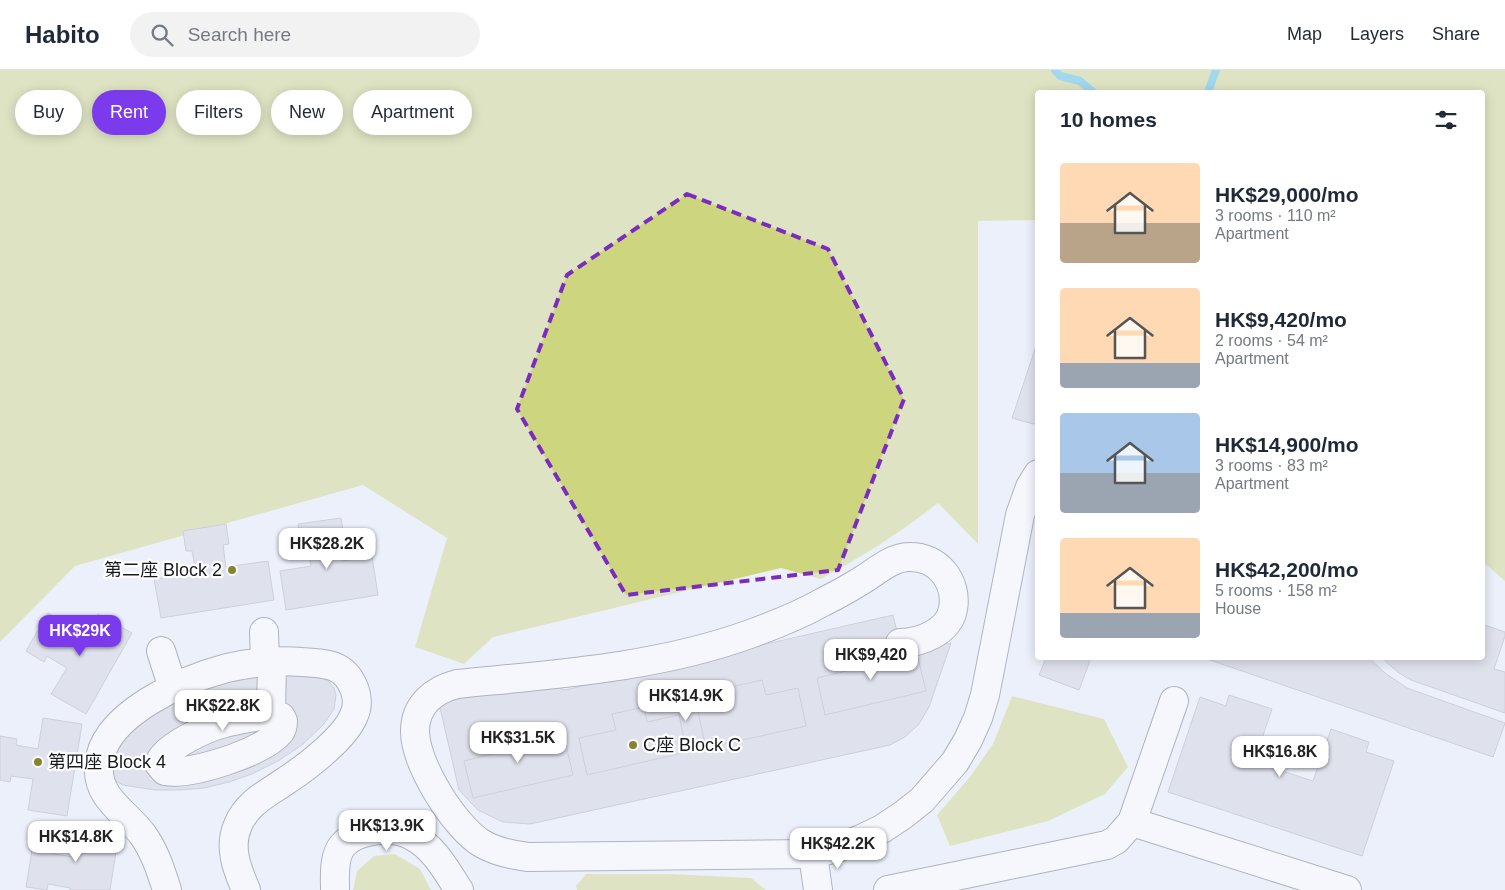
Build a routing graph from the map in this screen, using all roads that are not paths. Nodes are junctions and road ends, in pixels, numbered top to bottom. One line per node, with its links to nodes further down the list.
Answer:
1 (1035, 479): 10 (street)
2 (264, 632): 5 (street)
3 (900, 643): 10 (street)
4 (160, 651): 6 (street)
5 (269, 662): 6 (street); 8 (street); 12 (street)
6 (173, 688): 11 (street)
7 (1174, 702): 9 (street)
8 (271, 714)
9 (1132, 822): 16 (street); 17 (street)
10 (813, 854): 15 (street)
11 (167, 890)
12 (246, 890)
13 (336, 890): 14 (street)
14 (459, 890)
15 (818, 890)
16 (888, 890)
17 (1347, 890)

